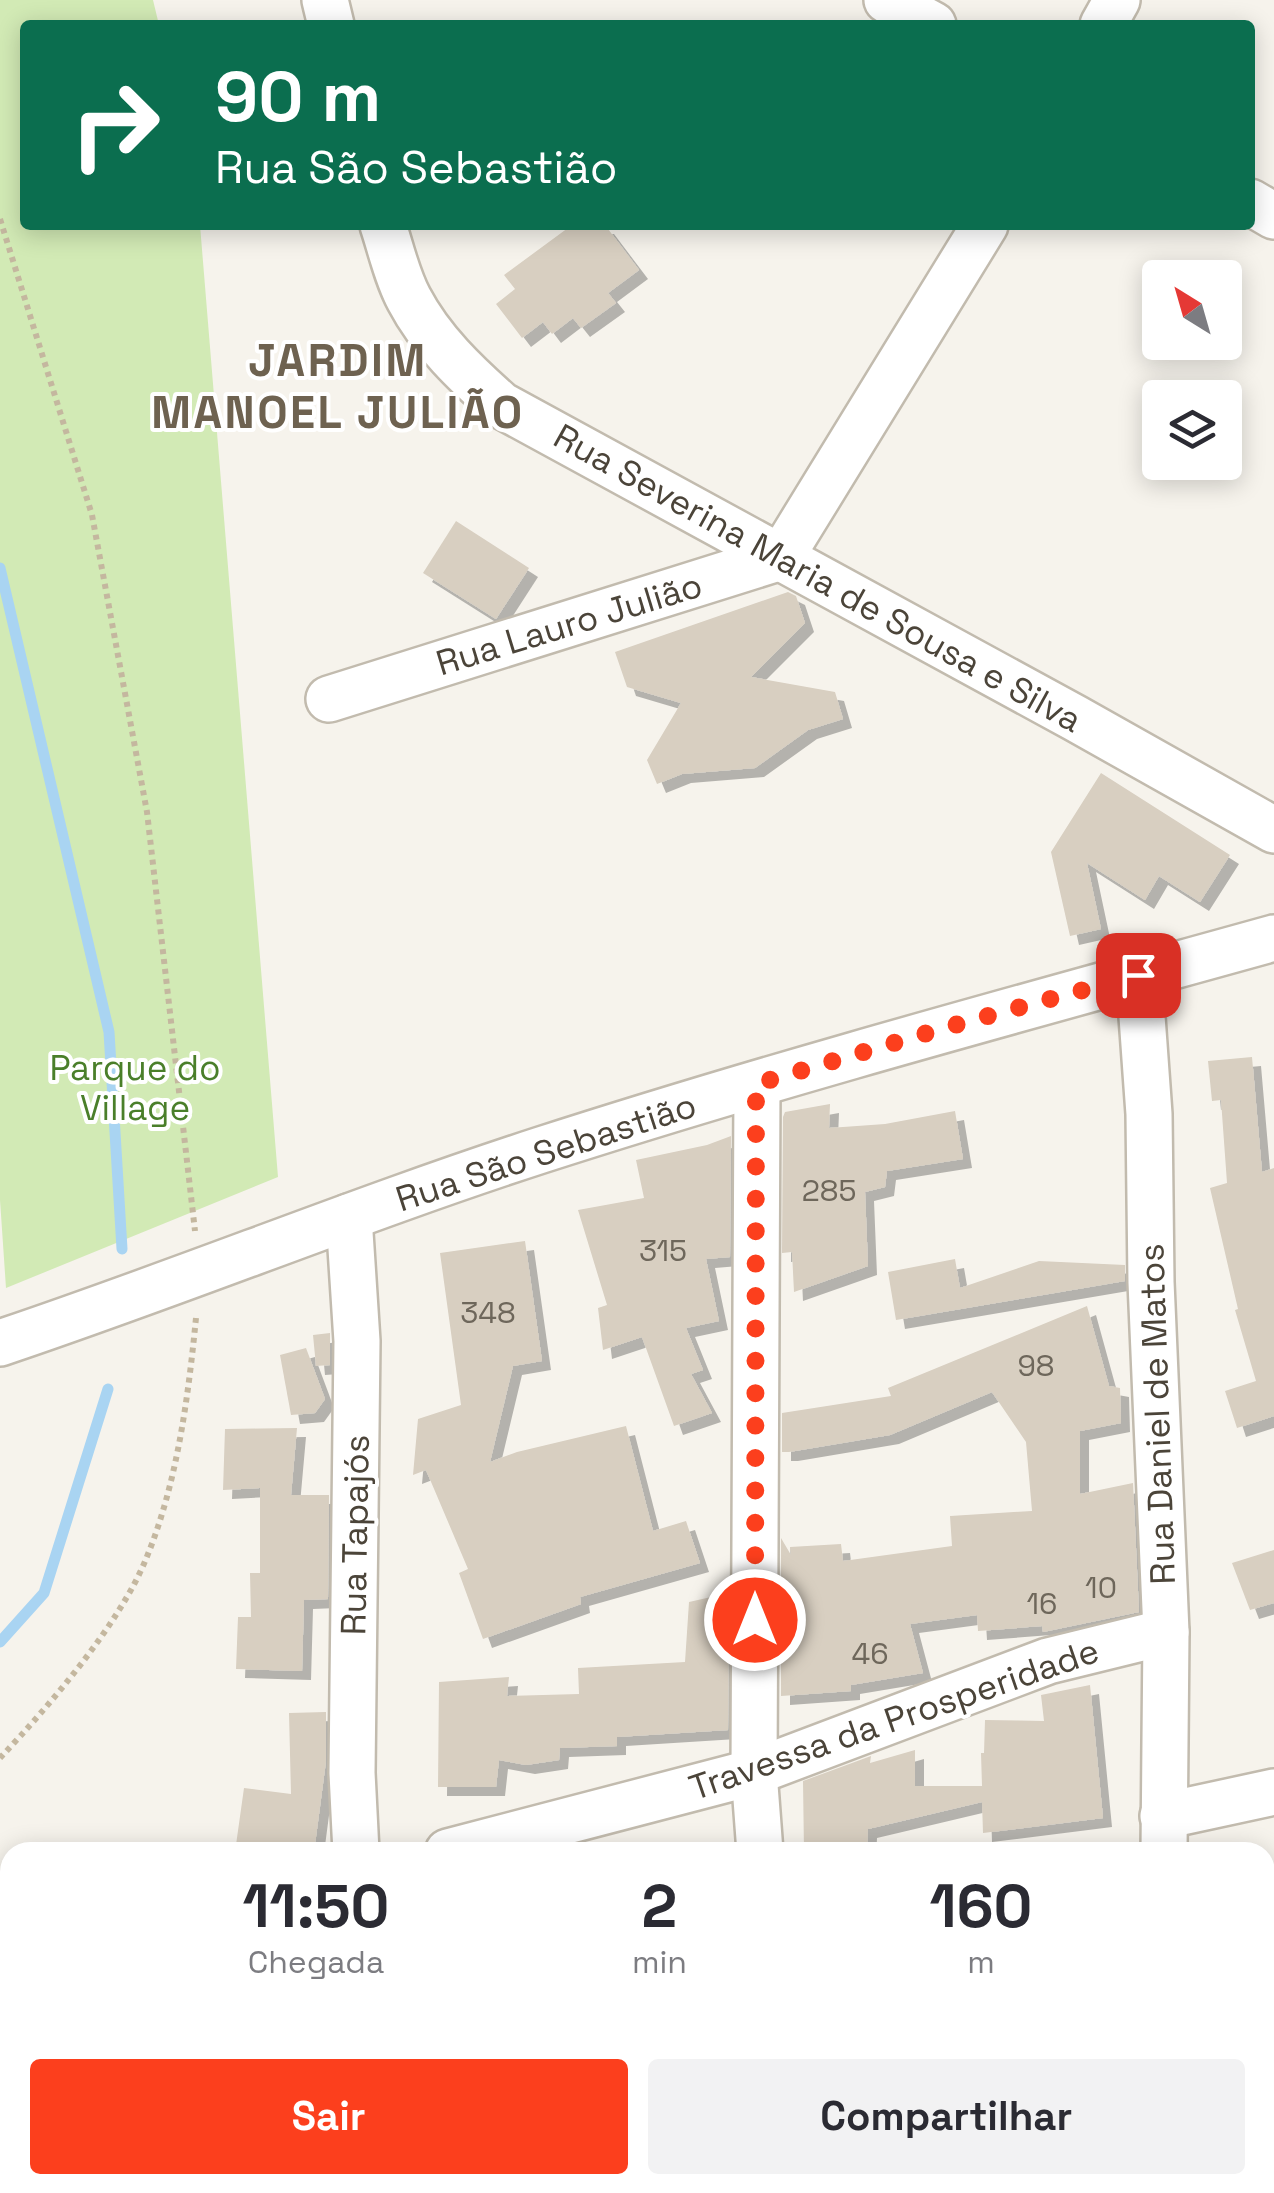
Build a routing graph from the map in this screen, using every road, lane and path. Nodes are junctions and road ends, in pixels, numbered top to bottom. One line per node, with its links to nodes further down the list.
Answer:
1 (887, 0): 2 (street)
2 (923, 20)
3 (0, 219): 13 (path)
4 (385, 230): 6 (street, Rua Severina Maria de Sousa e Silva)
5 (982, 230): 6 (street)
6 (781, 557): 7 (street, Rua Lauro Julião); 8 (street, Rua Severina Maria de Sousa e Silva)
7 (328, 699)
8 (1274, 830)
9 (1274, 938): 10 (street, Rua São Sebastião)
10 (1138, 975): 11 (street, Rua São Sebastião); 15 (street, Rua Daniel de Matos)
11 (756, 1084): 12 (street, Rua São Sebastião); 17 (street)
12 (349, 1217): 13 (street, Rua São Sebastião); 20 (street, Rua Tapajós)
13 (200, 1274): 14 (street, Rua São Sebastião); 16 (path)
14 (0, 1343)
15 (1166, 1632): 17 (street, Travessa da Prosperidade); 19 (street, Rua Daniel de Matos)
16 (0, 1758)
17 (754, 1772): 21 (street, Travessa da Prosperidade); 22 (street)
18 (1274, 1792): 19 (street)
19 (1164, 1834)
20 (356, 1842)
21 (486, 1842)
22 (759, 1842)

